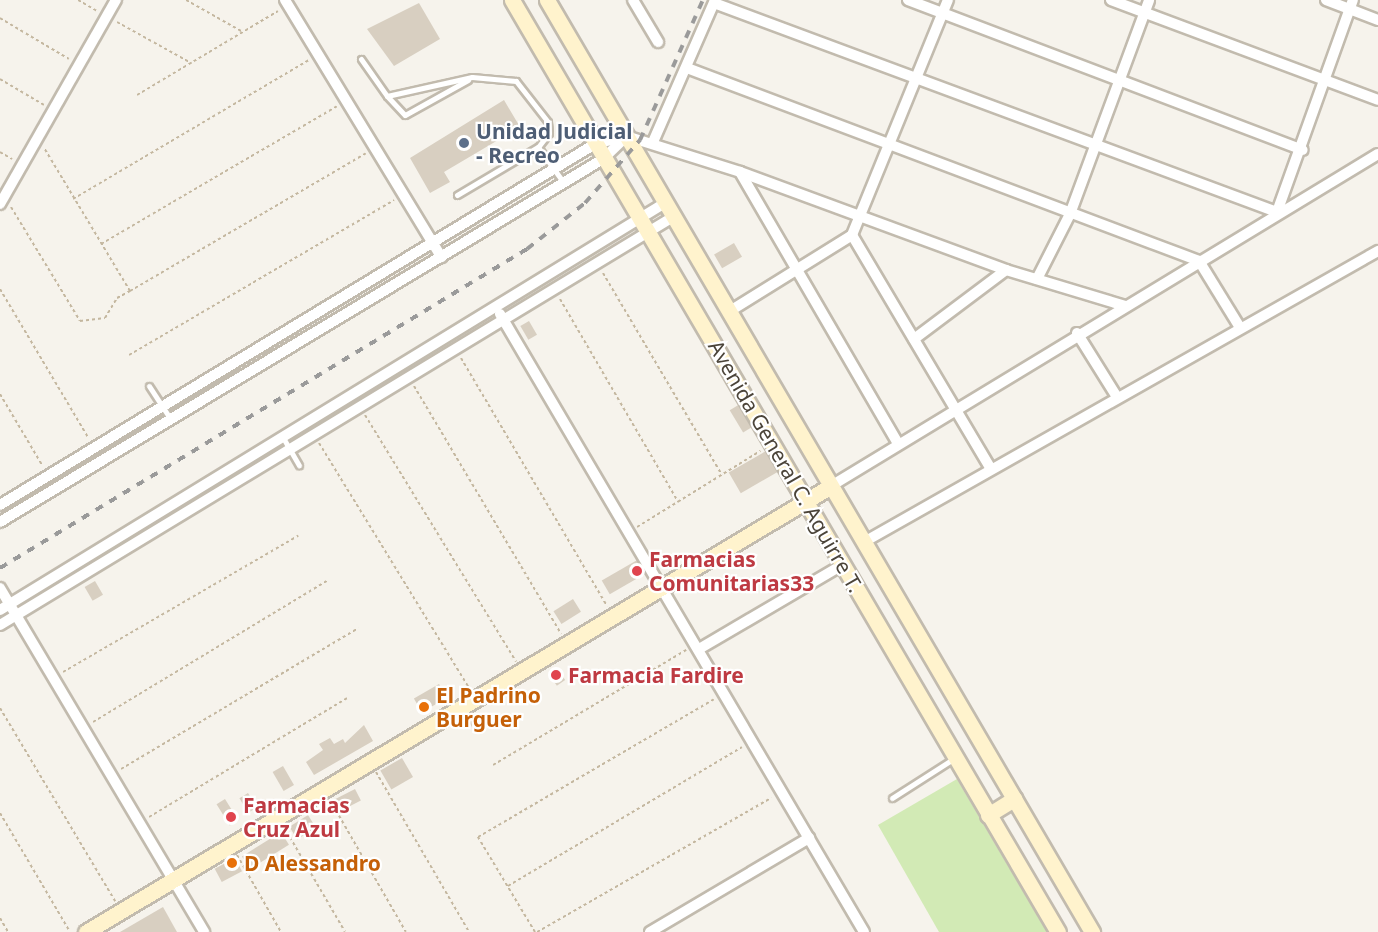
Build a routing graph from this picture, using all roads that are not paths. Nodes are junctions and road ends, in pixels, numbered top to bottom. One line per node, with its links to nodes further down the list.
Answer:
1 (116, 0): 38 (street)
2 (512, 0): 27 (street, Avenida General C. Aguirre T.)
3 (547, 0): 25 (street, Avenida General C. Aguirre T.)
4 (633, 0): 16 (street)
5 (908, 0): 14 (street)
6 (948, 0): 14 (street)
7 (1111, 0): 13 (street)
8 (1149, 0): 13 (street)
9 (1326, 0): 12 (street)
10 (715, 1): 18 (street); 20 (street)
11 (287, 3): 47 (street)
12 (1351, 4): 15 (street); 21 (street)
13 (1144, 13): 21 (street); 22 (street)
14 (943, 14): 20 (street); 22 (street)
15 (1378, 20)
16 (658, 42)
17 (362, 58): 23 (lane)
18 (687, 68): 26 (street); 30 (street)
19 (472, 77): 23 (lane); 23 (lane); 29 (lane)
20 (917, 77): 28 (street); 30 (street)
21 (1326, 78): 24 (street); 31 (street)
22 (1120, 80): 28 (street); 31 (street)
23 (387, 96)
24 (1378, 100)
25 (626, 136): 26 (street); 27 (street); 33 (street); 39 (street, Avenida General C. Aguirre T.)
26 (653, 142): 35 (street)
27 (595, 144): 33 (street, Avenida General C. Aguirre T.); 34 (street)
28 (1095, 146): 40 (street); 41 (street)
29 (538, 147): 34 (lane); 37 (lane)
30 (889, 147): 41 (street); 44 (street)
31 (1302, 150): 40 (street)
32 (1378, 154): 40 (street)
33 (603, 159): 36 (street); 43 (street, Avenida General C. Aguirre T.)
34 (554, 169): 36 (lane); 47 (street)
35 (740, 172): 44 (street); 52 (street)
36 (564, 183): 49 (street)
37 (457, 195)
38 (2, 200)
39 (665, 203): 42 (street, Avenida General C. Aguirre T.); 43 (street)
40 (1277, 212): 50 (street)
41 (1070, 214): 50 (street); 53 (street)
42 (673, 217): 45 (street); 56 (street, Avenida General C. Aguirre T.)
43 (640, 219): 45 (street, Avenida General C. Aguirre T.); 54 (street)
44 (862, 221): 46 (street); 51 (street)
45 (648, 232): 57 (street); 74 (street, Avenida General C. Aguirre T.)
46 (852, 236): 52 (street); 61 (street)
47 (432, 243): 49 (street); 59 (street)
48 (1378, 251): 58 (street)
49 (441, 256): 62 (street)
50 (1199, 261): 55 (street); 58 (street)
51 (1006, 270): 53 (street); 61 (street)
52 (798, 274): 56 (street); 69 (street)
53 (1037, 279): 55 (street)
54 (495, 305): 57 (street); 68 (street)
55 (1125, 306): 60 (street)
56 (730, 311): 73 (street, Avenida General C. Aguirre T.)
57 (503, 319): 70 (street); 79 (street)
58 (1239, 326): 64 (street)
59 (293, 327): 62 (street); 65 (street)
60 (1077, 333): 64 (street); 66 (street)
61 (914, 339): 66 (street)
62 (301, 340): 67 (street)
63 (149, 386): 65 (lane)
64 (1117, 397): 72 (street)
65 (162, 406): 67 (lane); 75 (street)
66 (957, 408): 69 (street); 72 (street)
67 (170, 418): 76 (street)
68 (282, 436): 70 (lane); 81 (street)
69 (898, 443): 73 (street)
70 (290, 449): 71 (lane); 82 (street)
71 (299, 466)
72 (992, 469): 77 (street)
73 (831, 486): 74 (street); 77 (street, Avenida General C. Aguirre T.)
74 (808, 500): 78 (street, Avenida General C. Aguirre T.); 79 (street)
75 (0, 505)
76 (0, 522)
77 (864, 542): 87 (street, Avenida General C. Aguirre T.)
78 (844, 564): 84 (street); 85 (street, Avenida General C. Aguirre T.)
79 (662, 587): 84 (street); 90 (street)
80 (0, 588): 81 (street)
81 (5, 607): 82 (street)
82 (16, 616): 83 (street); 90 (street)
83 (0, 626)
84 (697, 647): 89 (street)
85 (955, 758): 86 (lane); 88 (street, Avenida General C. Aguirre T.)
86 (892, 798)
87 (1014, 799): 88 (street); 96 (street, Avenida General C. Aguirre T.)
88 (988, 815): 95 (street, Avenida General C. Aguirre T.)
89 (809, 838): 93 (street); 94 (street)
90 (173, 880): 91 (street); 92 (street)
91 (86, 932)
92 (204, 932)
93 (650, 932)
94 (864, 932)
95 (1058, 932)
96 (1092, 932)

